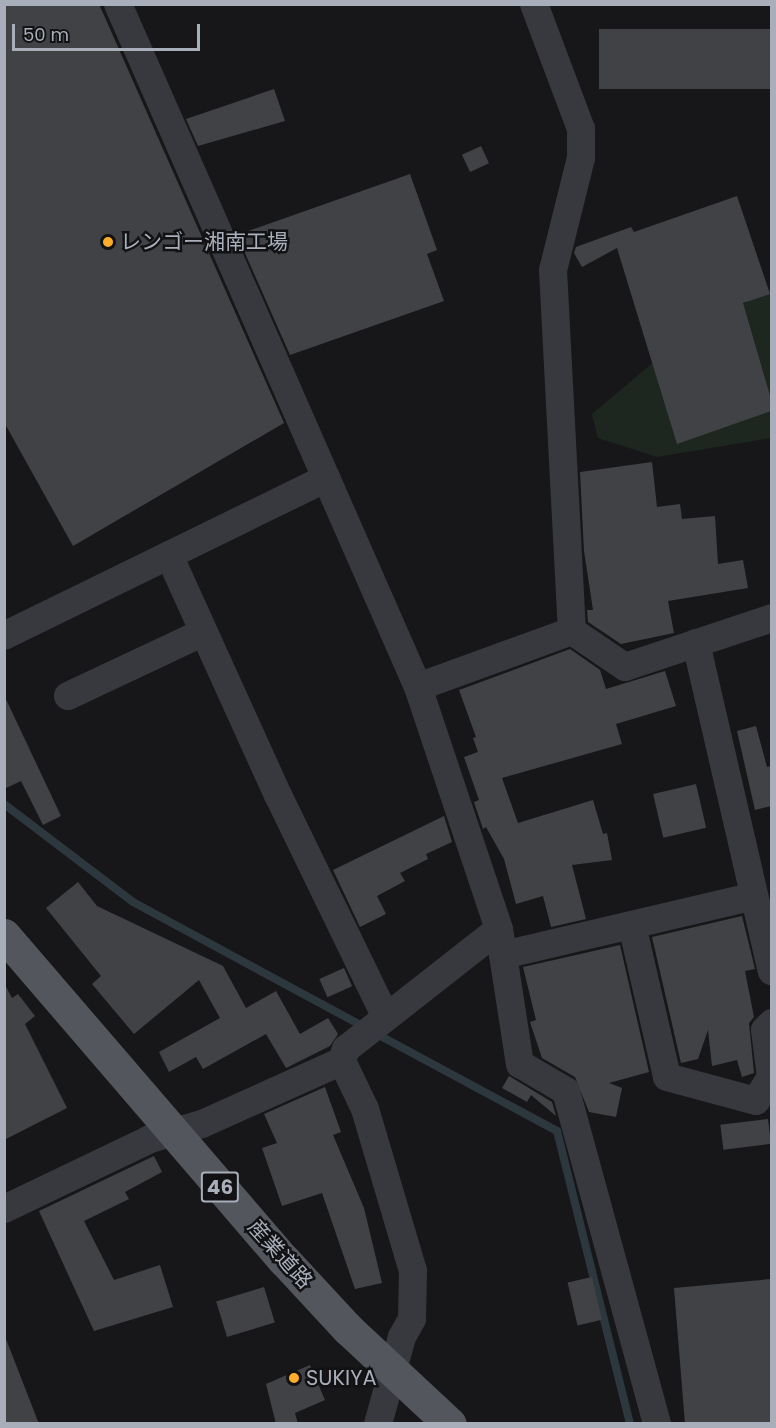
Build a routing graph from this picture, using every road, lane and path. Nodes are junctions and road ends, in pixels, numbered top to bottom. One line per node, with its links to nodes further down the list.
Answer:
1 (118, 4): 3 (street)
2 (534, 4): 6 (street)
3 (326, 478): 4 (street); 10 (street)
4 (169, 555): 7 (street); 8 (street)
5 (771, 618): 9 (street)
6 (572, 631): 9 (street); 10 (street)
7 (204, 632): 11 (street); 17 (street)
8 (4, 636)
9 (696, 644): 12 (street)
10 (417, 687): 15 (street)
11 (68, 696)
12 (754, 896): 13 (street); 16 (street)
13 (632, 925): 15 (street); 18 (street)
14 (4, 935): 20 (main road, 産業道路 / 46)
15 (501, 942): 17 (street); 25 (street)
16 (771, 971)
17 (386, 1017): 19 (street)
18 (771, 1023)
19 (342, 1060): 20 (street); 22 (street)
20 (171, 1132): 21 (street); 22 (main road, 産業道路 / 46)
21 (4, 1209)
22 (392, 1372): 23 (street); 24 (main road, 産業道路 / 46)
23 (378, 1424)
24 (450, 1424)
25 (657, 1424)

